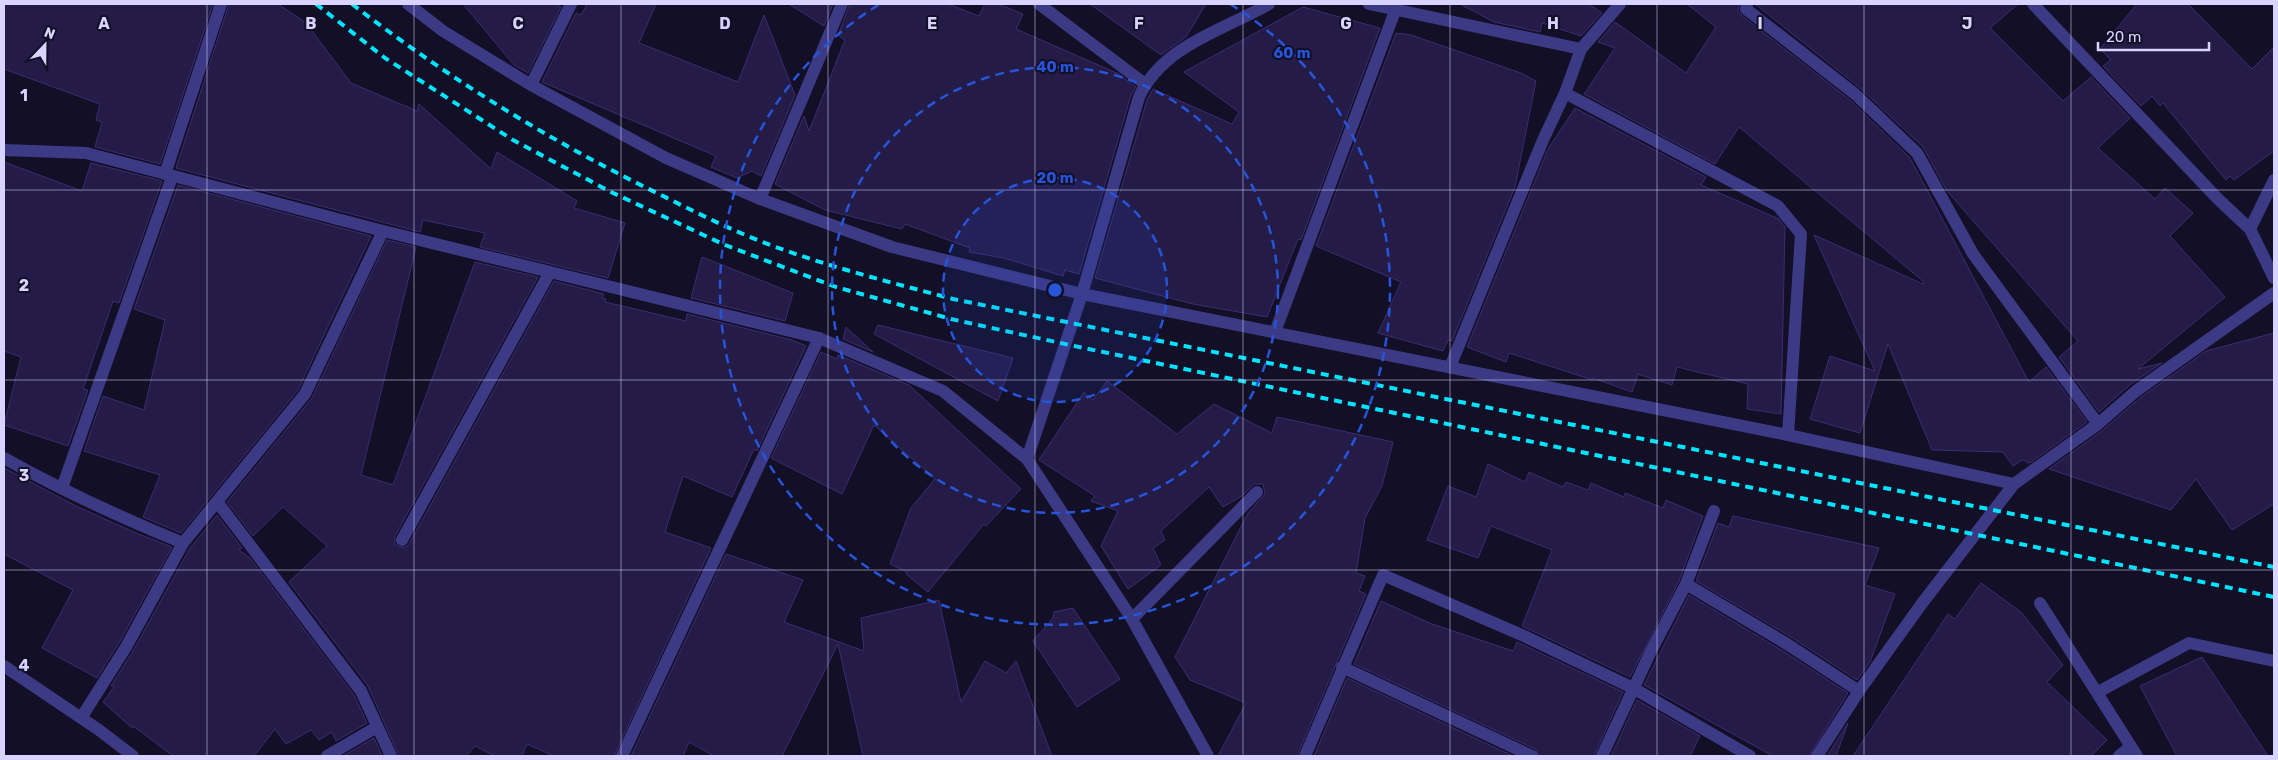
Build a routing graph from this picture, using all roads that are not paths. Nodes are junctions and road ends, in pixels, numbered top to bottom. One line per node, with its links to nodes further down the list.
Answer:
1 (221, 4): 18 (street)
2 (408, 4): 15 (street)
3 (571, 4): 15 (street)
4 (842, 4): 20 (street)
5 (1039, 4): 14 (street)
6 (1269, 4): 11 (street)
7 (1369, 4): 12 (street)
8 (1620, 4): 13 (street)
9 (1747, 4): 30 (street)
10 (2033, 4): 21 (street)
11 (1253, 9): 14 (street)
12 (1395, 11): 13 (street); 27 (street)
13 (1581, 49): 16 (street)
14 (1145, 84): 26 (street)
15 (531, 85): 20 (street)
16 (1565, 93): 29 (street); 31 (street)
17 (4, 150): 18 (street)
18 (169, 175): 22 (street); 35 (street)
19 (2274, 180): 21 (street)
20 (760, 199): 26 (street)
21 (2250, 229): 24 (street)
22 (383, 231): 23 (street); 37 (street)
23 (550, 272): 28 (street); 39 (street)
24 (2274, 278)
25 (2274, 293): 30 (street)
26 (1082, 294): 27 (street); 33 (street)
27 (1274, 332): 29 (street)
28 (819, 338): 33 (street); 56 (street)
29 (1450, 367): 31 (street)
30 (2098, 424): 34 (street)
31 (1788, 435): 34 (street)
32 (4, 458): 35 (street)
33 (1027, 459): 43 (street)
34 (2014, 484): 48 (street)
35 (62, 488): 40 (street)
36 (1257, 492): 43 (street)
37 (218, 503): 40 (street); 51 (street)
38 (1714, 511): 41 (street)
39 (402, 540)
40 (183, 543): 50 (street)
41 (1686, 584): 47 (street); 48 (street)
42 (2040, 603): 49 (street)
43 (1132, 619): 57 (street)
44 (2274, 661): 49 (street)
45 (4, 666): 50 (street)
46 (1342, 667): 47 (street); 58 (street); 59 (street)
47 (1634, 688): 60 (street); 61 (street)
48 (1859, 691): 62 (street)
49 (2098, 692): 52 (street)
50 (81, 718): 53 (street)
51 (377, 728): 54 (street); 55 (street)
52 (2134, 751): 63 (street)
53 (133, 756)
54 (328, 756)
55 (391, 756)
56 (622, 756)
57 (1208, 756)
58 (1305, 756)
59 (1532, 756)
60 (1602, 756)
61 (1750, 756)
62 (1817, 756)
63 (2119, 756)

